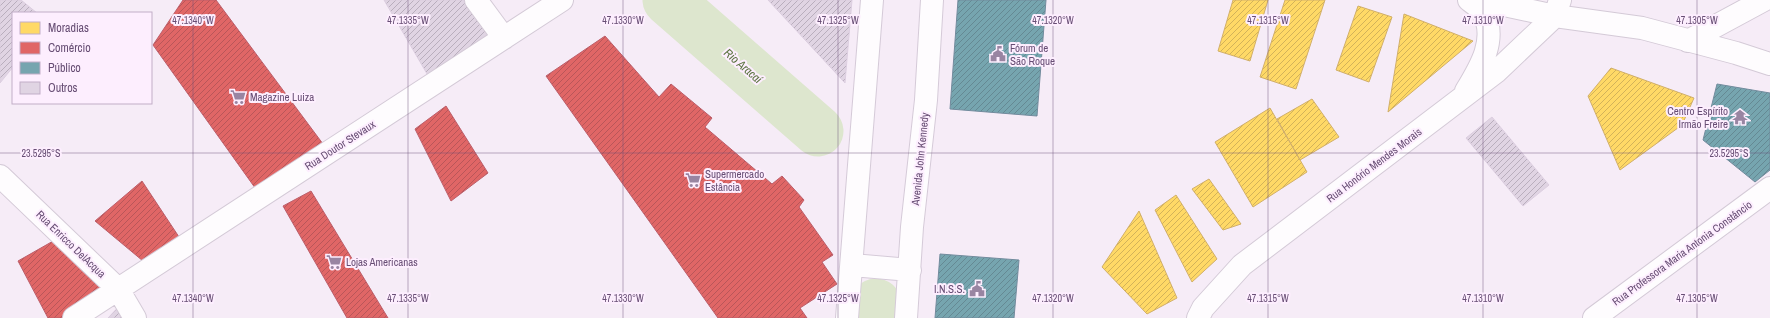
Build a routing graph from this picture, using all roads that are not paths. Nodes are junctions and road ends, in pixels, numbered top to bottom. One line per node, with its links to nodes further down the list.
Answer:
1 (476, 0): 9 (street)
2 (562, 0): 9 (street, Rua Doutor Stevaux)
3 (872, 0): 15 (street)
4 (932, 0): 16 (street, Avenida John Kennedy)
5 (1469, 0): 12 (street)
6 (1481, 0): 8 (street)
7 (1764, 0): 10 (street)
8 (1558, 8): 10 (street); 12 (street, Rua Honório Mendes Morais)
9 (504, 38): 17 (street, Rua Doutor Stevaux)
10 (1688, 41): 11 (street)
11 (1770, 64)
12 (1462, 98): 22 (street, Rua Honório Mendes Morais)
13 (0, 176): 17 (street, Rua Enricco DelAcqua)
14 (1770, 188): 23 (street, Rua Professora Maria Antonia Constâncio)
15 (852, 265): 16 (street); 20 (street)
16 (910, 270): 21 (street, Avenida John Kennedy)
17 (118, 290): 18 (street, Rua Doutor Stevaux); 19 (street, Rua Enricco DelAcqua)
18 (74, 318)
19 (135, 318)
20 (847, 318)
21 (906, 318)
22 (1198, 318)
23 (1594, 318)

